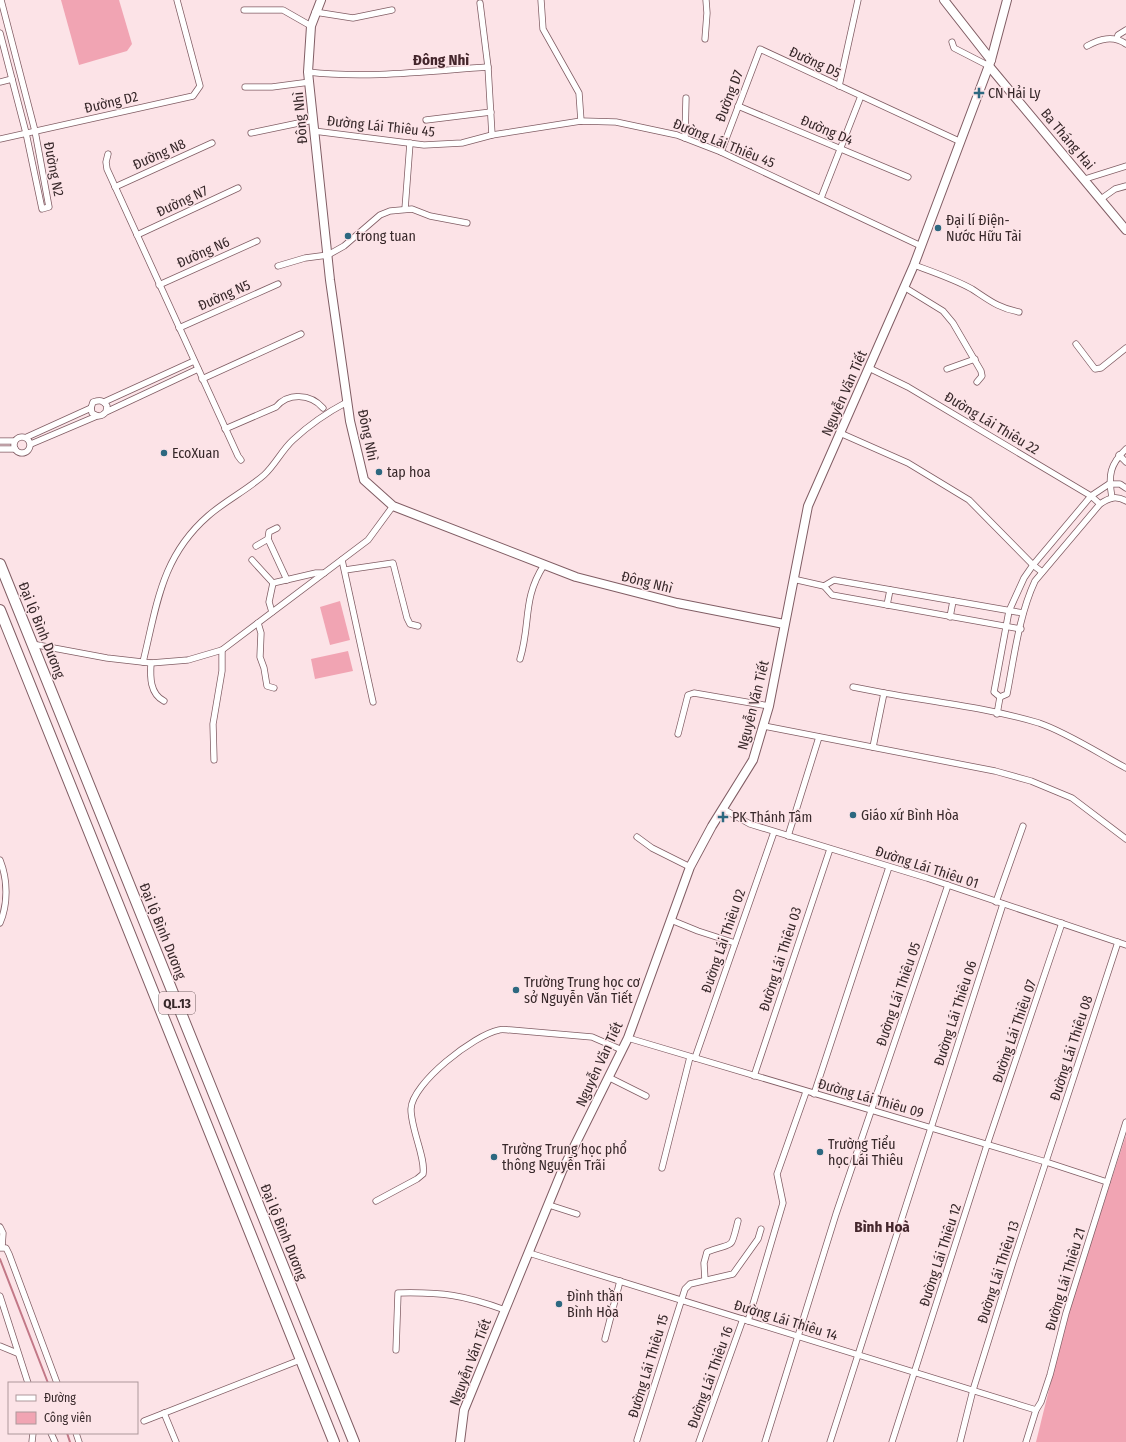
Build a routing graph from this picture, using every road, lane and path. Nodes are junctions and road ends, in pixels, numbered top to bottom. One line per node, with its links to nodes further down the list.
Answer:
1 (1, 0): 13 (street, Đường N2)
2 (177, 0): 39 (street, Đường D2)
3 (321, 0): 12 (street, Đông Nhì)
4 (541, 0): 38 (street)
5 (706, 0): 18 (street)
6 (858, 0): 30 (street)
7 (944, 0): 24 (street, Ba Tháng Hai)
8 (1007, 0): 24 (street, Nguyễn Văn Tiết)
9 (480, 3): 25 (street)
10 (244, 10): 15 (street)
11 (392, 10): 12 (street)
12 (315, 12): 15 (street, Đông Nhì)
13 (7, 23): 14 (street); 39 (street, Đường N2)
14 (0, 26)
15 (311, 26): 26 (street, Đông Nhì)
16 (1126, 30): 19 (street)
17 (0, 33): 27 (street, Đường N2)
18 (705, 39)
19 (1118, 39): 21 (street); 22 (street)
20 (952, 42): 24 (street)
21 (1126, 44)
22 (1087, 46)
23 (760, 49): 30 (street, Đường D5); 34 (street, Đường D7)
24 (990, 63): 46 (street, Nguyễn Văn Tiết); 54 (street, Ba Tháng Hai)
25 (488, 67): 26 (street); 35 (street)
26 (308, 72): 29 (street, Đông Nhì)
27 (12, 79): 28 (street); 41 (street, Đường N2)
28 (0, 82)
29 (310, 82): 31 (street); 36 (street, Đông Nhì)
30 (840, 86): 32 (street, Đường D5)
31 (246, 87)
32 (861, 96): 46 (street, Đường D5); 49 (street)
33 (686, 98): 44 (street)
34 (738, 106): 49 (street, Đường D4); 50 (street, Đường D7)
35 (491, 112): 37 (street); 43 (street)
36 (313, 120): 40 (street, Đông Nhì); 42 (street)
37 (426, 120)
38 (581, 121): 43 (street, Đường Lái Thiêu 45); 44 (street, Đường Lái Thiêu 45)
39 (35, 131): 41 (street, Đường D2); 41 (street, Đường N2)
40 (314, 131): 48 (street, Đường Lái Thiêu 45); 66 (street, Đông Nhì)
41 (26, 133): 45 (street, Đường D2)
42 (251, 133)
43 (492, 135): 48 (street, Đường Lái Thiêu 45)
44 (685, 138): 50 (street, Đường Lái Thiêu 45)
45 (0, 139)
46 (961, 142): 65 (street, Nguyễn Văn Tiết)
47 (212, 143): 56 (street, Đường N8)
48 (410, 143): 60 (street)
49 (841, 149): 53 (street, Đường D4); 58 (street)
50 (721, 152): 58 (street, Đường Lái Thiêu 45)
51 (108, 154): 56 (street)
52 (1126, 166): 54 (street)
53 (908, 177)
54 (1085, 179): 59 (street, Ba Tháng Hai)
55 (1126, 186): 59 (street)
56 (115, 187): 63 (street)
57 (238, 188): 63 (street, Đường N7)
58 (821, 198): 65 (street, Đường Lái Thiêu 45)
59 (1101, 199): 62 (street, Ba Tháng Hai)
60 (405, 209): 61 (street); 66 (street)
61 (467, 223)
62 (1126, 230)
63 (137, 235): 70 (street)
64 (257, 241): 70 (street, Đường N6)
65 (921, 246): 67 (street, Nguyễn Văn Tiết)
66 (328, 255): 68 (street); 85 (street, Đông Nhì)
67 (914, 265): 71 (street, Nguyễn Văn Tiết); 72 (street)
68 (278, 266)
69 (278, 284): 73 (street, Đường N5)
70 (160, 285): 73 (street)
71 (904, 287): 77 (street); 79 (street, Nguyễn Văn Tiết)
72 (1019, 312)
73 (179, 328): 78 (street)
74 (301, 334): 82 (street)
75 (1076, 344): 76 (street)
76 (1126, 348)
77 (975, 359): 81 (street); 83 (street)
78 (194, 361): 80 (street); 84 (street)
79 (869, 368): 91 (street, Nguyễn Văn Tiết); 104 (street, Đường Lái Thiêu 22)
80 (198, 369): 82 (street); 88 (street)
81 (947, 369)
82 (202, 379): 90 (street)
83 (977, 382)
84 (104, 402): 86 (street); 88 (street)
85 (347, 402): 108 (street, Đông Nhì); 140 (street)
86 (91, 408): 89 (street); 92 (street)
87 (323, 408): 90 (street)
88 (106, 412): 89 (street)
89 (97, 416): 95 (street)
90 (225, 429): 100 (street)
91 (840, 433): 116 (street); 120 (street, Nguyễn Văn Tiết)
92 (27, 437): 94 (street); 95 (street)
93 (0, 441): 94 (street)
94 (14, 441): 98 (street)
95 (31, 444): 98 (street)
96 (1126, 448): 99 (street)
97 (0, 449): 98 (street)
98 (15, 449)
99 (1119, 455): 101 (street); 102 (street)
100 (241, 460)
101 (1126, 462)
102 (1110, 484): 103 (street); 104 (street); 105 (street)
103 (1126, 488)
104 (1091, 496): 107 (street, Đường Lái Thiêu 22); 116 (street)
105 (1112, 498): 106 (street); 107 (street)
106 (1126, 502)
107 (1100, 504): 118 (street)
108 (393, 506): 113 (street); 115 (street, Đông Nhì)
109 (277, 528): 110 (street)
110 (268, 539): 111 (street); 121 (street)
111 (256, 546)
112 (252, 560): 122 (street)
113 (342, 560): 117 (street); 119 (street)
114 (0, 564): 137 (highway, Đại lộ Bình Dương / QL.13)
115 (544, 565): 133 (street, Đông Nhì); 139 (street)
116 (1033, 565): 118 (street); 128 (street)
117 (345, 570): 134 (street); 147 (street)
118 (1042, 572): 130 (street)
119 (324, 573): 121 (street); 129 (street)
120 (793, 579): 123 (street); 133 (street, Nguyễn Văn Tiết)
121 (287, 580): 122 (street)
122 (272, 583): 129 (street)
123 (824, 586): 124 (street); 126 (street)
124 (890, 590): 125 (street); 126 (street)
125 (953, 601): 128 (street); 131 (street)
126 (887, 605): 131 (street)
127 (0, 610): 197 (highway, QL.13)
128 (1009, 611): 130 (street); 135 (street)
129 (272, 612): 132 (street)
130 (1024, 613): 136 (street)
131 (950, 617): 135 (street)
132 (258, 623): 138 (street); 143 (street)
133 (784, 624): 148 (street, Nguyễn Văn Tiết)
134 (418, 626)
135 (1006, 627): 136 (street); 145 (street)
136 (1021, 629): 145 (street)
137 (32, 644): 140 (street); 194 (highway, Đại lộ Bình Dương / QL.13)
138 (222, 650): 141 (street); 154 (street)
139 (520, 659)
140 (143, 662): 141 (street)
141 (151, 663): 146 (street)
142 (853, 687): 144 (street)
143 (274, 688)
144 (884, 693): 149 (street); 153 (street)
145 (1000, 697): 149 (street)
146 (164, 701)
147 (373, 702)
148 (769, 706): 150 (street, Nguyễn Văn Tiết); 151 (street)
149 (997, 714): 155 (street)
150 (764, 726): 152 (street); 156 (street, Nguyễn Văn Tiết)
151 (678, 734)
152 (820, 738): 153 (street); 159 (street)
153 (873, 748): 161 (street)
154 (214, 760)
155 (1126, 768)
156 (723, 809): 158 (street, Đường Lái Thiêu 01); 164 (street, Nguyễn Văn Tiết)
157 (1023, 826): 167 (street)
158 (774, 832): 159 (street, Đường Lái Thiêu 01); 172 (street, Đường Lái Thiêu 02)
159 (788, 836): 162 (street, Đường Lái Thiêu 01)
160 (637, 837): 164 (street)
161 (1126, 839)
162 (830, 849): 165 (street, Đường Lái Thiêu 01); 179 (street, Đường Lái Thiêu 03)
163 (0, 860): 170 (street)
164 (690, 867): 169 (street, Nguyễn Văn Tiết)
165 (889, 867): 166 (street, Đường Lái Thiêu 01); 181 (street)
166 (948, 885): 167 (street, Đường Lái Thiêu 01); 183 (street, Đường Lái Thiêu 05)
167 (996, 902): 168 (street, Đường Lái Thiêu 01)
168 (1003, 904): 171 (street, Đường Lái Thiêu 01); 185 (street, Đường Lái Thiêu 06)
169 (671, 920): 172 (street); 175 (street, Nguyễn Văn Tiết)
170 (0, 923)
171 (1062, 923): 173 (street, Đường Lái Thiêu 01); 186 (street, Đường Lái Thiêu 07)
172 (736, 942): 177 (street, Đường Lái Thiêu 02)
173 (1118, 942): 174 (street, Đường Lái Thiêu 01); 187 (street, Đường Lái Thiêu 08)
174 (1126, 945)
175 (628, 1038): 176 (street, Nguyễn Văn Tiết); 177 (street, Đường Lái Thiêu 09)
176 (622, 1050): 178 (street, Nguyễn Văn Tiết); 190 (street)
177 (692, 1058): 179 (street, Đường Lái Thiêu 09); 188 (street, Đường Lái Thiêu 02)
178 (608, 1076): 182 (street); 191 (street, Nguyễn Văn Tiết)
179 (754, 1076): 180 (street, Đường Lái Thiêu 09)
180 (806, 1092): 181 (street, Đường Lái Thiêu 09); 205 (street, Đường Lái Thiêu 16)
181 (814, 1094): 183 (street, Đường Lái Thiêu 09)
182 (646, 1096)
183 (871, 1112): 185 (street, Đường Lái Thiêu 09); 206 (street, Đường Lái Thiêu 05)
184 (1126, 1122): 189 (street, Đường Lái Thiêu 21)
185 (931, 1129): 186 (street, Đường Lái Thiêu 09); 211 (street, Đường Lái Thiêu 06)
186 (987, 1145): 187 (street, Đường Lái Thiêu 09); 213 (street, Đường Lái Thiêu 12)
187 (1046, 1162): 189 (street, Đường Lái Thiêu 09); 216 (street, Đường Lái Thiêu 13)
188 (662, 1168)
189 (1107, 1182): 217 (street, Đường Lái Thiêu 21)
190 (376, 1201)
191 (549, 1205): 192 (street); 199 (street, Nguyễn Văn Tiết)
192 (578, 1214)
193 (738, 1221): 200 (street)
194 (266, 1224): 197 (highway); 223 (highway, Đại lộ Bình Dương / QL.13)
195 (0, 1227): 198 (street)
196 (761, 1228): 200 (street, Đường Lái Thiêu 15)
197 (248, 1232): 212 (highway, QL.13)
198 (1, 1247): 215 (street)
199 (529, 1253): 201 (street, Đường Lái Thiêu 14); 204 (street, Nguyễn Văn Tiết)
200 (704, 1280): 203 (street, Đường Lái Thiêu 15)
201 (620, 1281): 203 (street, Đường Lái Thiêu 14); 207 (street)
202 (0, 1296): 210 (street)
203 (681, 1300): 205 (street, Đường Lái Thiêu 14); 220 (street, Đường Lái Thiêu 15)
204 (505, 1310): 209 (street); 224 (street, Nguyễn Văn Tiết)
205 (746, 1320): 206 (street, Đường Lái Thiêu 14); 225 (street, Đường Lái Thiêu 16)
206 (798, 1336): 211 (street, Đường Lái Thiêu 14); 226 (street, Đường Lái Thiêu 05)
207 (605, 1339)
208 (0, 1346): 210 (street)
209 (396, 1350)
210 (17, 1353): 214 (street)
211 (858, 1355): 213 (street, Đường Lái Thiêu 14); 227 (street, Đường Lái Thiêu 06)
212 (300, 1360): 218 (street); 222 (highway, QL.13)
213 (914, 1372): 216 (street, Đường Lái Thiêu 14); 228 (street, Đường Lái Thiêu 12)
214 (28, 1382)
215 (57, 1382)
216 (973, 1390): 217 (street, Đường Lái Thiêu 14); 229 (street, Đường Lái Thiêu 13)
217 (1036, 1410): 230 (street, Đường Lái Thiêu 21)
218 (164, 1413): 219 (street); 221 (street)
219 (144, 1421)
220 (637, 1440)
221 (176, 1442)
222 (334, 1442)
223 (354, 1442)
224 (460, 1442)
225 (699, 1442)
226 (765, 1442)
227 (830, 1442)
228 (892, 1442)
229 (960, 1442)
230 (1026, 1442)

